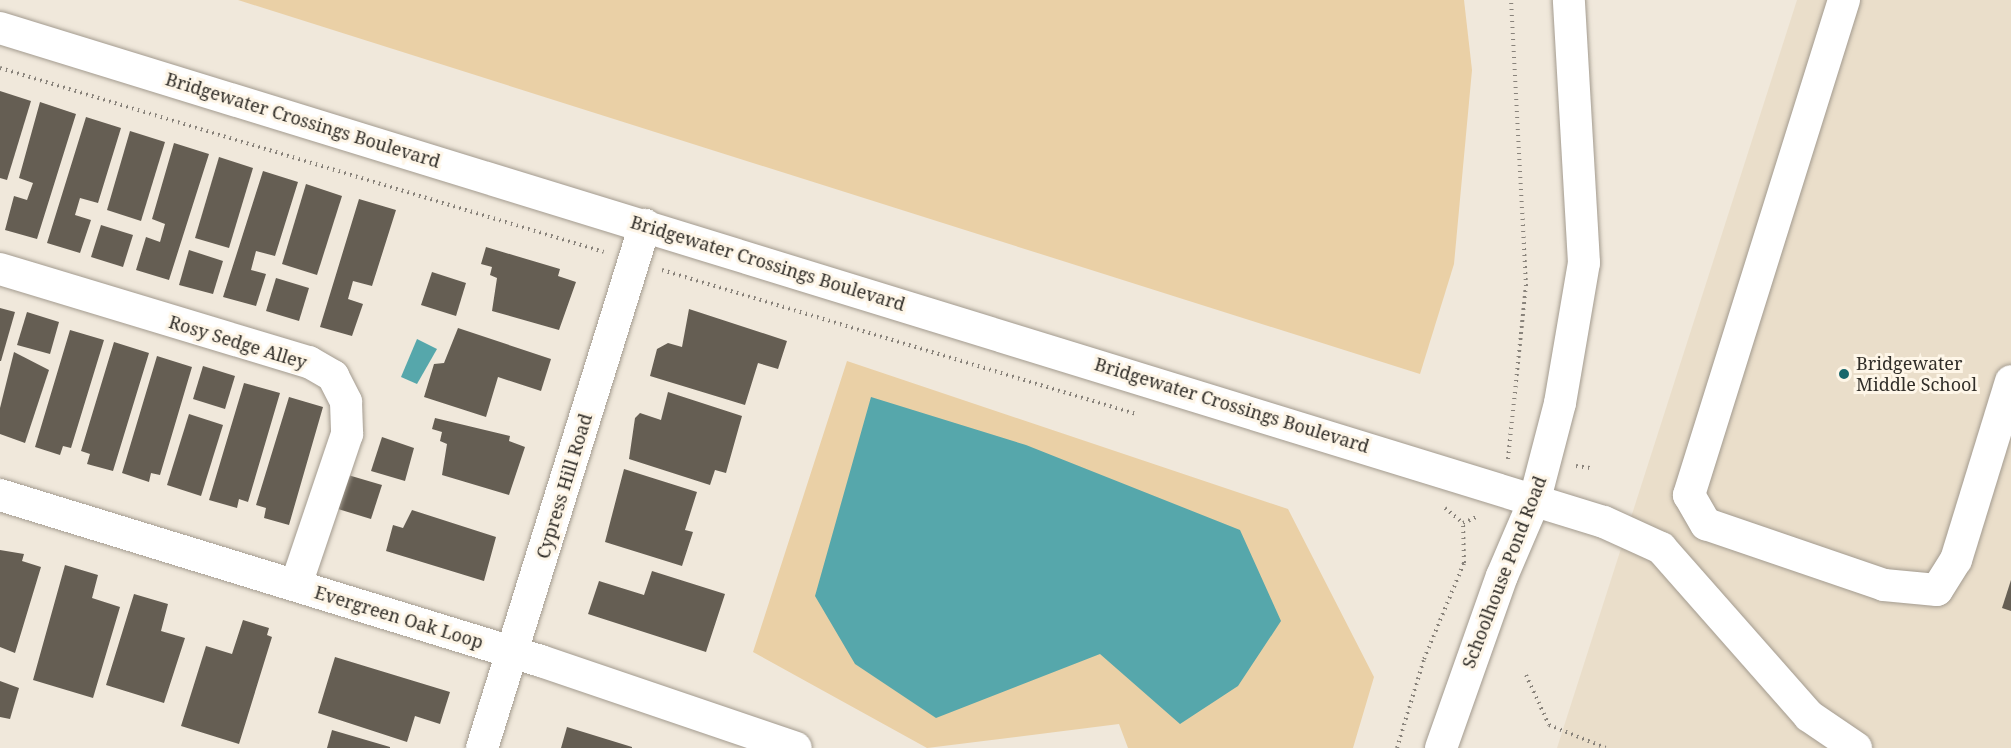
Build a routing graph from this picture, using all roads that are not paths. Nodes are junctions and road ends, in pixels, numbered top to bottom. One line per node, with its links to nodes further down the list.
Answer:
1 (1569, 0): 8 (street, Schoolhouse Pond Road)
2 (1844, 0): 6 (street)
3 (0, 27): 4 (street, Bridgewater Crossings Boulevard)
4 (645, 225): 8 (street, Bridgewater Crossings Boulevard); 10 (street, Cypress Hill Road)
5 (0, 269): 9 (street, Rosy Sedge Alley)
6 (2011, 381)
7 (0, 495): 9 (street, Evergreen Oak Loop)
8 (1535, 499): 13 (street, Schoolhouse Pond Road); 14 (street, Bridgewater Crossings Boulevard)
9 (296, 585): 10 (street, Evergreen Oak Loop)
10 (512, 652): 11 (street, Cypress Hill Road); 12 (street, Evergreen Oak Loop)
11 (482, 748)
12 (796, 748)
13 (1441, 748)
14 (1856, 748)

